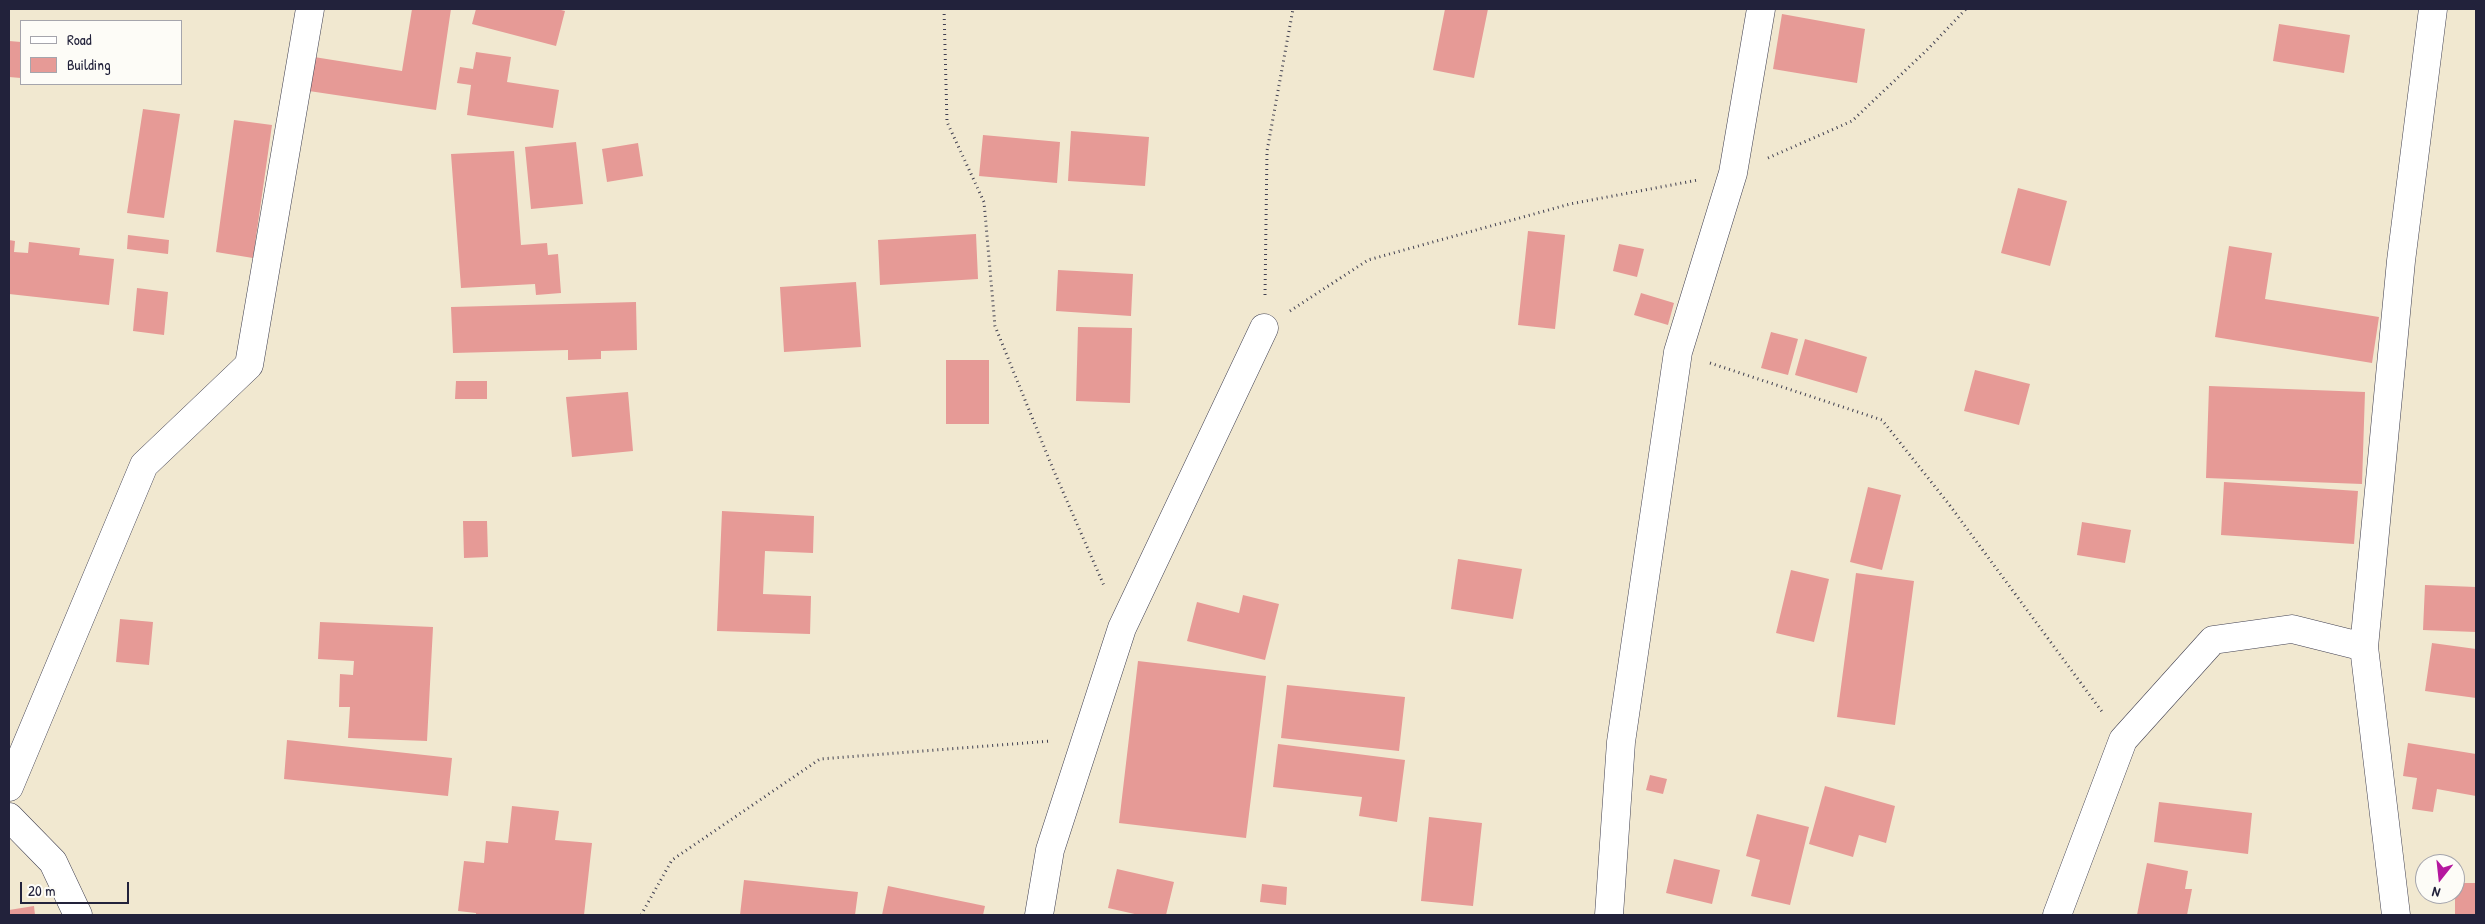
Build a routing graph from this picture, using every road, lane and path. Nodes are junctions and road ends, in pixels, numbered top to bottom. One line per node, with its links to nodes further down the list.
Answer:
1 (310, 9): 14 (street)
2 (944, 9): 10 (path)
3 (1293, 9): 8 (path)
4 (1761, 9): 7 (street)
5 (1966, 9): 7 (path)
6 (2433, 9): 11 (street)
7 (1733, 173): 8 (path); 9 (street)
8 (1264, 328): 10 (street)
9 (1678, 352): 13 (path); 19 (street)
10 (1122, 628): 12 (street)
11 (2364, 647): 13 (street); 21 (street)
12 (1086, 738): 17 (path); 18 (street)
13 (2123, 740): 20 (street)
14 (9, 787)
15 (9, 816): 16 (street)
16 (78, 915)
17 (641, 915)
18 (1039, 915)
19 (1609, 915)
20 (2056, 915)
21 (2396, 915)

